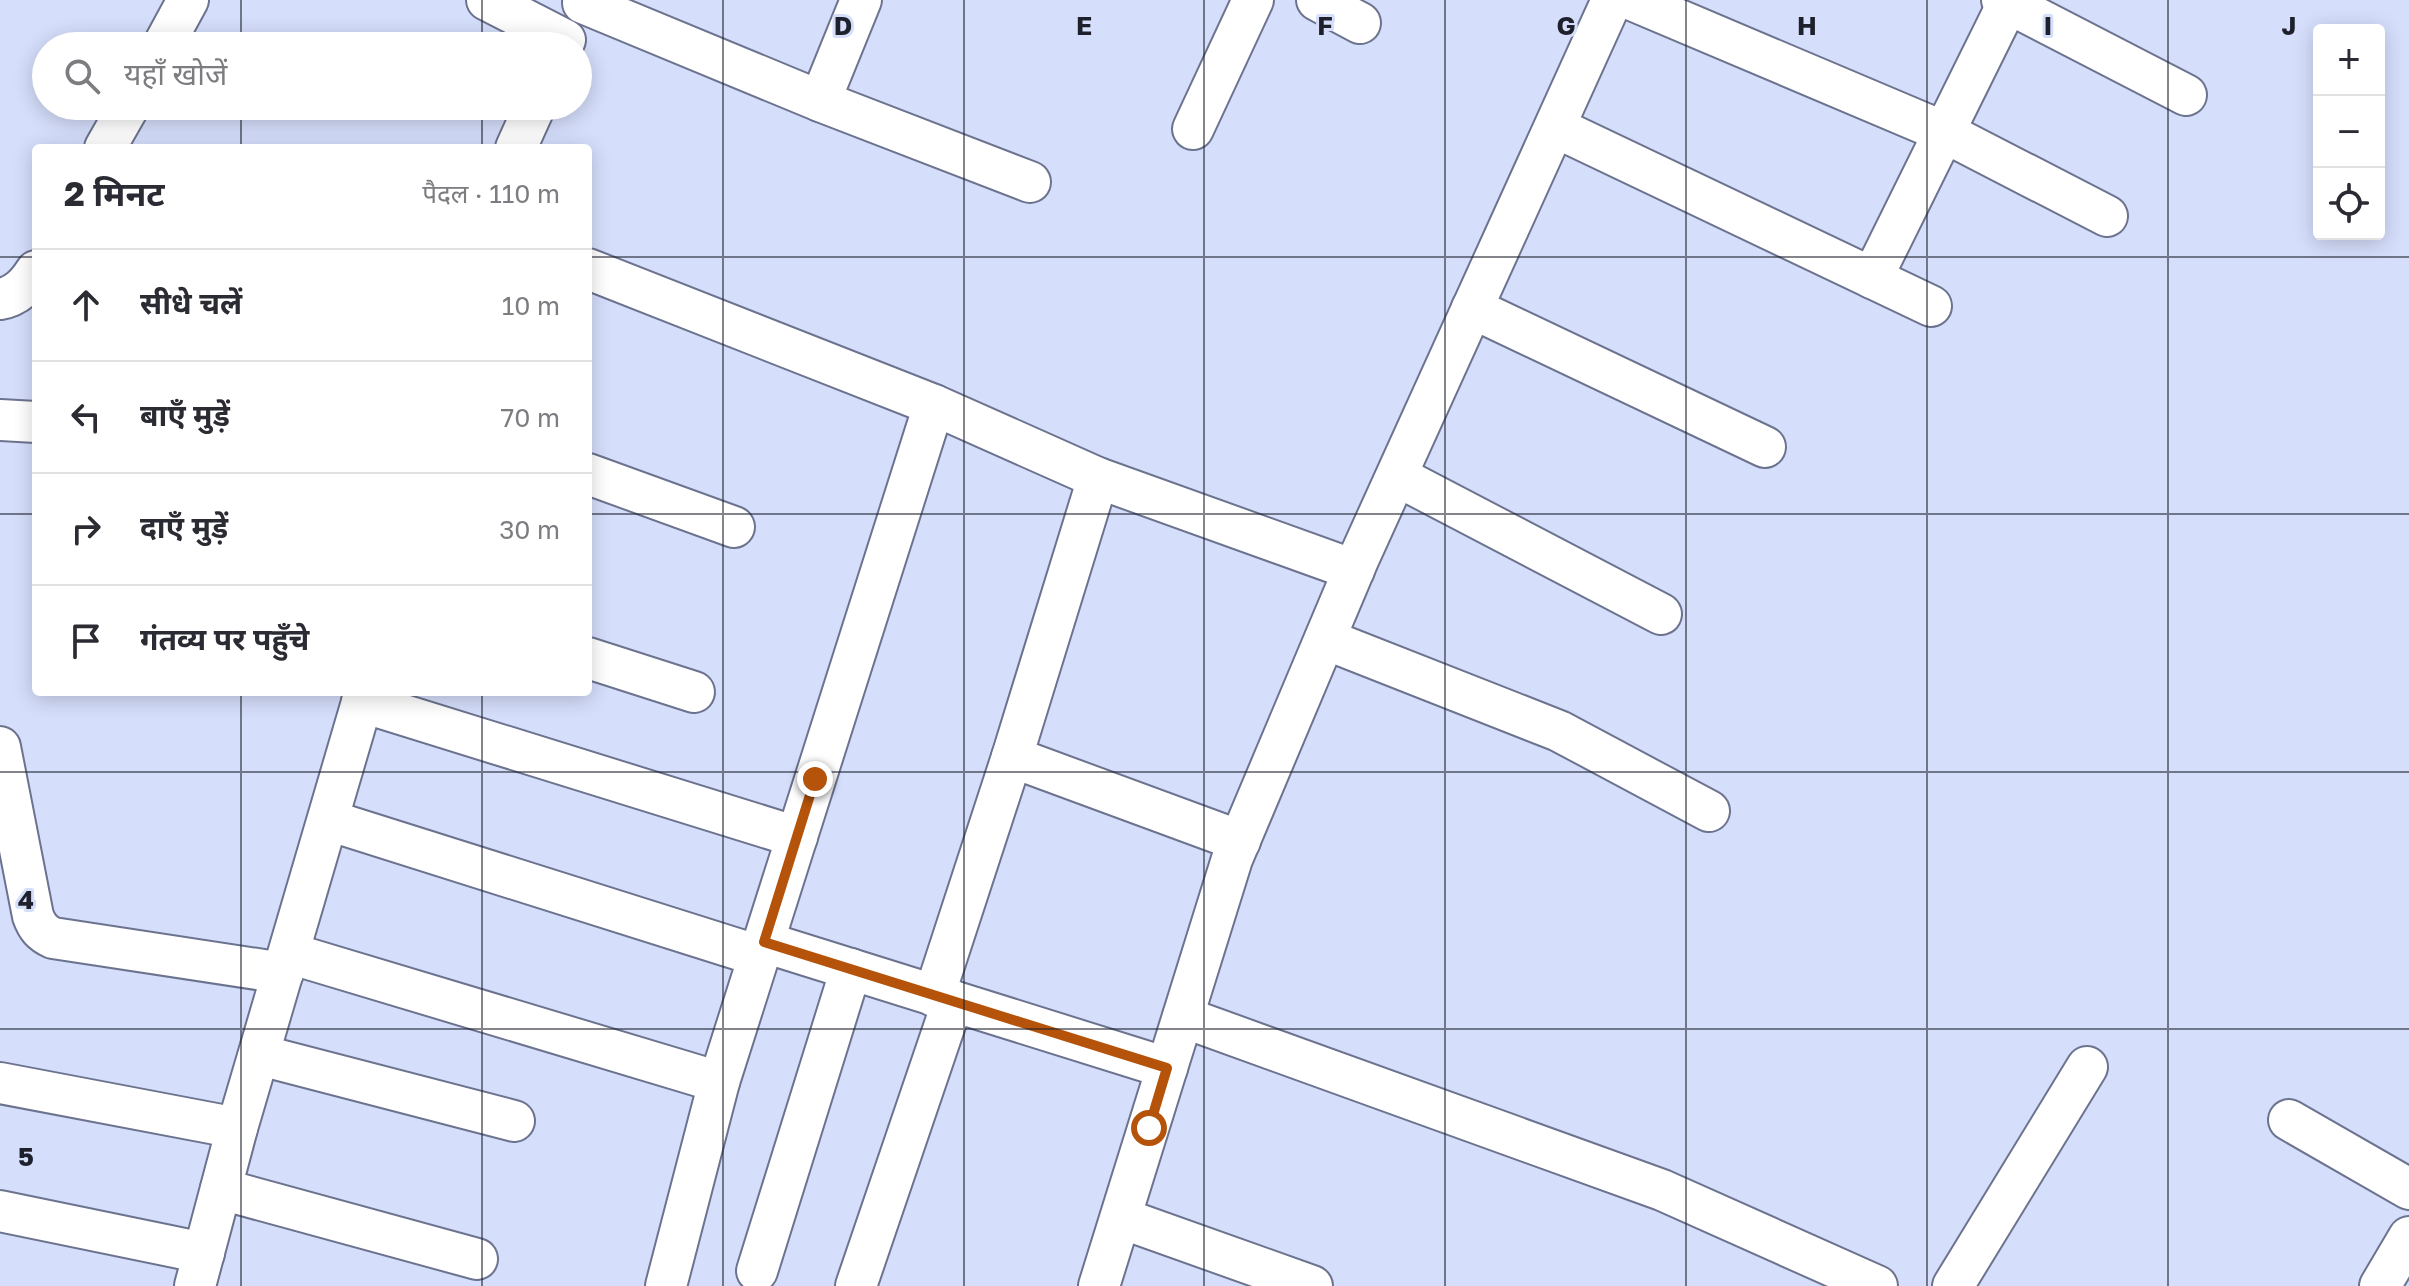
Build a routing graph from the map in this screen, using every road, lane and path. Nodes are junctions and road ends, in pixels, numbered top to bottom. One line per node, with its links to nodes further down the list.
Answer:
1 (188, 0): 11 (street)
2 (487, 0): 12 (street)
3 (861, 0): 15 (street)
4 (1253, 0): 19 (street)
5 (1317, 0): 10 (street)
6 (1612, 0): 18 (street)
7 (1632, 0): 20 (street)
8 (583, 1): 13 (street); 15 (street)
9 (2005, 2): 14 (street); 20 (street)
10 (1360, 23)
11 (171, 32)
12 (544, 32)
13 (568, 32)
14 (2186, 95)
15 (820, 101): 23 (street)
16 (121, 120): 21 (street)
17 (529, 120): 22 (street)
18 (1555, 127): 27 (street); 30 (street)
19 (1193, 129)
20 (1944, 132): 24 (street); 27 (street)
21 (107, 144)
22 (518, 144)
23 (1030, 182)
24 (2107, 216)
25 (592, 271): 31 (street)
26 (32, 277): 28 (street)
27 (1872, 278): 29 (street)
28 (0, 299)
29 (1931, 306)
30 (1472, 308): 34 (street); 36 (street)
31 (934, 405): 37 (street); 49 (street)
32 (0, 420): 33 (street)
33 (32, 422)
34 (1765, 447)
35 (592, 475): 38 (street)
36 (1397, 476): 39 (street); 40 (street)
37 (1098, 478): 39 (street); 46 (street)
38 (734, 527)
39 (1354, 570): 41 (street)
40 (1661, 614)
41 (1325, 639): 47 (street); 50 (street)
42 (592, 659): 43 (street)
43 (694, 692)
44 (363, 697): 48 (street); 49 (street)
45 (0, 747): 52 (street)
46 (1012, 757): 50 (street); 54 (street)
47 (1709, 811)
48 (328, 820): 51 (street); 52 (street)
49 (797, 837): 51 (street)
50 (1240, 841): 55 (street)
51 (762, 949): 53 (street); 59 (street)
52 (286, 963): 56 (street); 59 (street)
53 (851, 969): 54 (street); 71 (street)
54 (943, 998): 58 (street); 73 (street)
55 (1183, 1017): 58 (street); 76 (street)
56 (260, 1055): 62 (street); 63 (street)
57 (2087, 1067): 77 (street)
58 (1167, 1068): 67 (street)
59 (719, 1082): 72 (street)
60 (0, 1083): 63 (street)
61 (2289, 1120): 65 (street)
62 (514, 1121)
63 (237, 1128): 64 (street)
64 (221, 1189): 69 (street); 70 (street)
65 (2409, 1189)
66 (0, 1211): 70 (street)
67 (1121, 1218): 74 (street); 75 (street)
68 (2409, 1237): 78 (street)
69 (477, 1259)
70 (200, 1269)
71 (757, 1271)
72 (666, 1286)
73 (856, 1286)
74 (1099, 1286)
75 (1312, 1286)
76 (1877, 1286)
77 (1953, 1286)
78 (2380, 1286)

